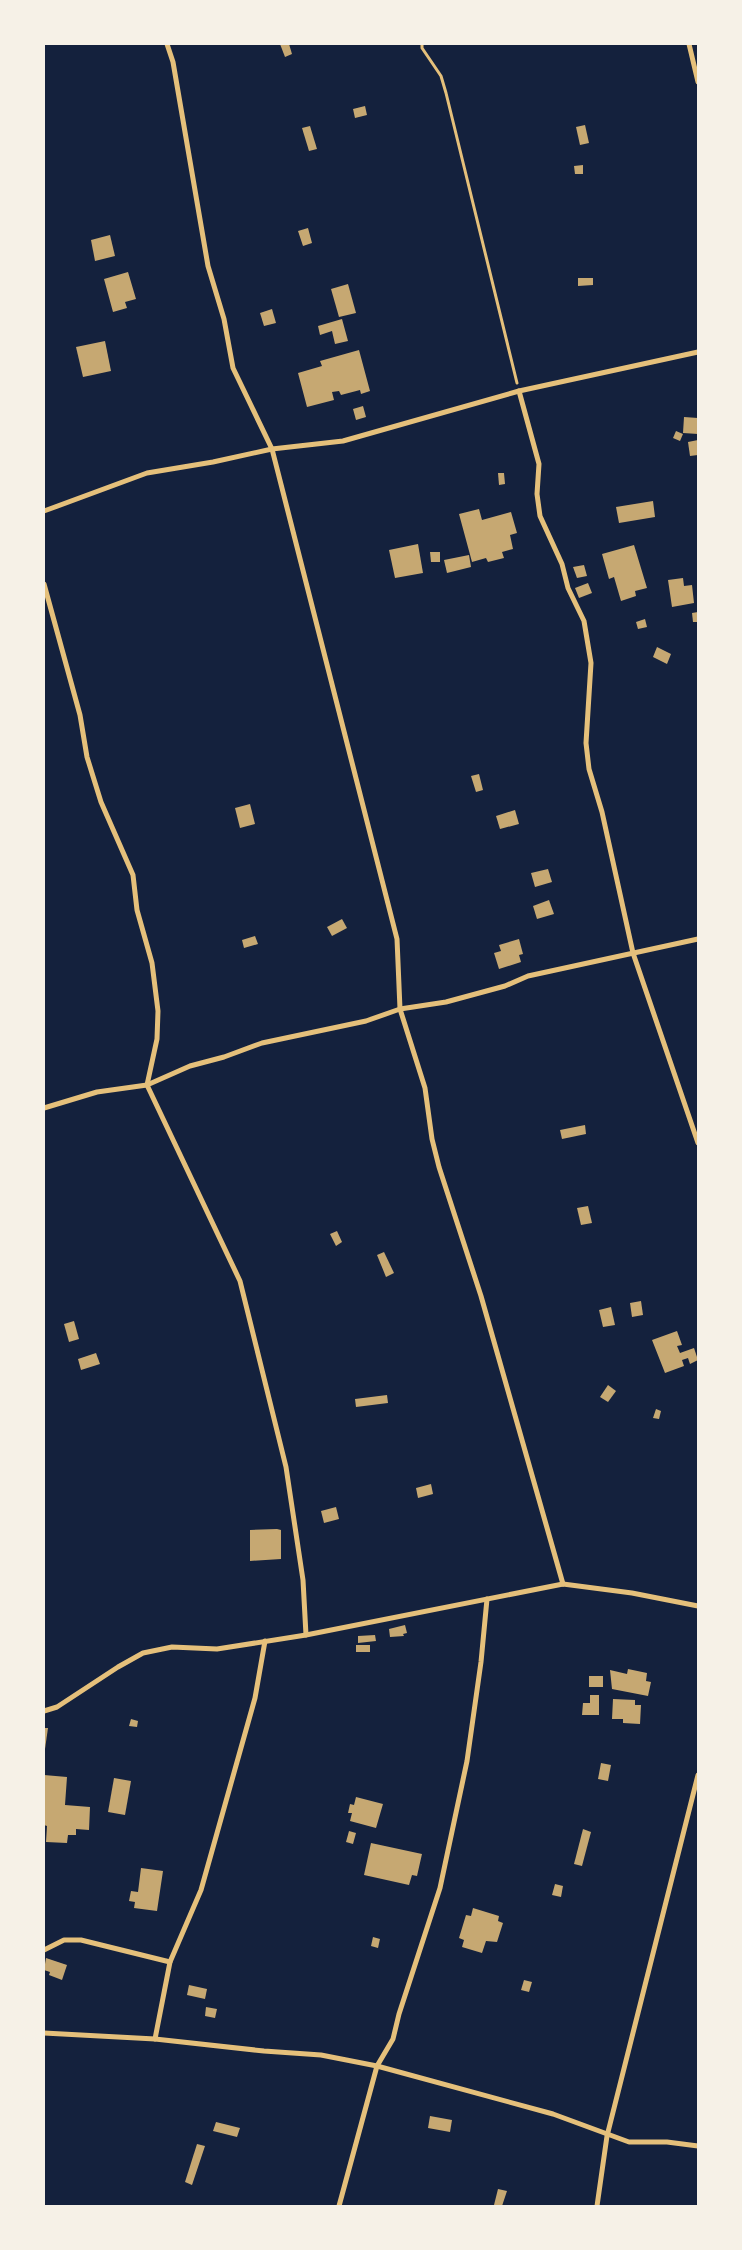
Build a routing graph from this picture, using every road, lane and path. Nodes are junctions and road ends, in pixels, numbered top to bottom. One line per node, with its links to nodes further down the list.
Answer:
1 (167, 44): 7 (street)
2 (422, 44): 6 (path)
3 (689, 44): 4 (street)
4 (698, 82)
5 (698, 352): 6 (street)
6 (519, 391): 7 (street); 11 (street)
7 (272, 449): 8 (street); 12 (street)
8 (44, 511)
9 (44, 584): 13 (street)
10 (698, 940): 11 (street)
11 (633, 953): 12 (street); 15 (street)
12 (400, 1009): 13 (street); 16 (street)
13 (148, 1085): 14 (street); 19 (street)
14 (44, 1108)
15 (698, 1143)
16 (562, 1584): 17 (street); 18 (street)
17 (488, 1599): 19 (street); 27 (street)
18 (698, 1606)
19 (306, 1635): 20 (street)
20 (265, 1641): 21 (street); 24 (street)
21 (44, 1711)
22 (698, 1775): 28 (street)
23 (44, 1950): 24 (street)
24 (170, 1962): 26 (street)
25 (44, 2033): 26 (street)
26 (155, 2039): 27 (street)
27 (377, 2066): 28 (street); 30 (street)
28 (607, 2136): 29 (street); 31 (street)
29 (698, 2146)
30 (339, 2206)
31 (597, 2206)

